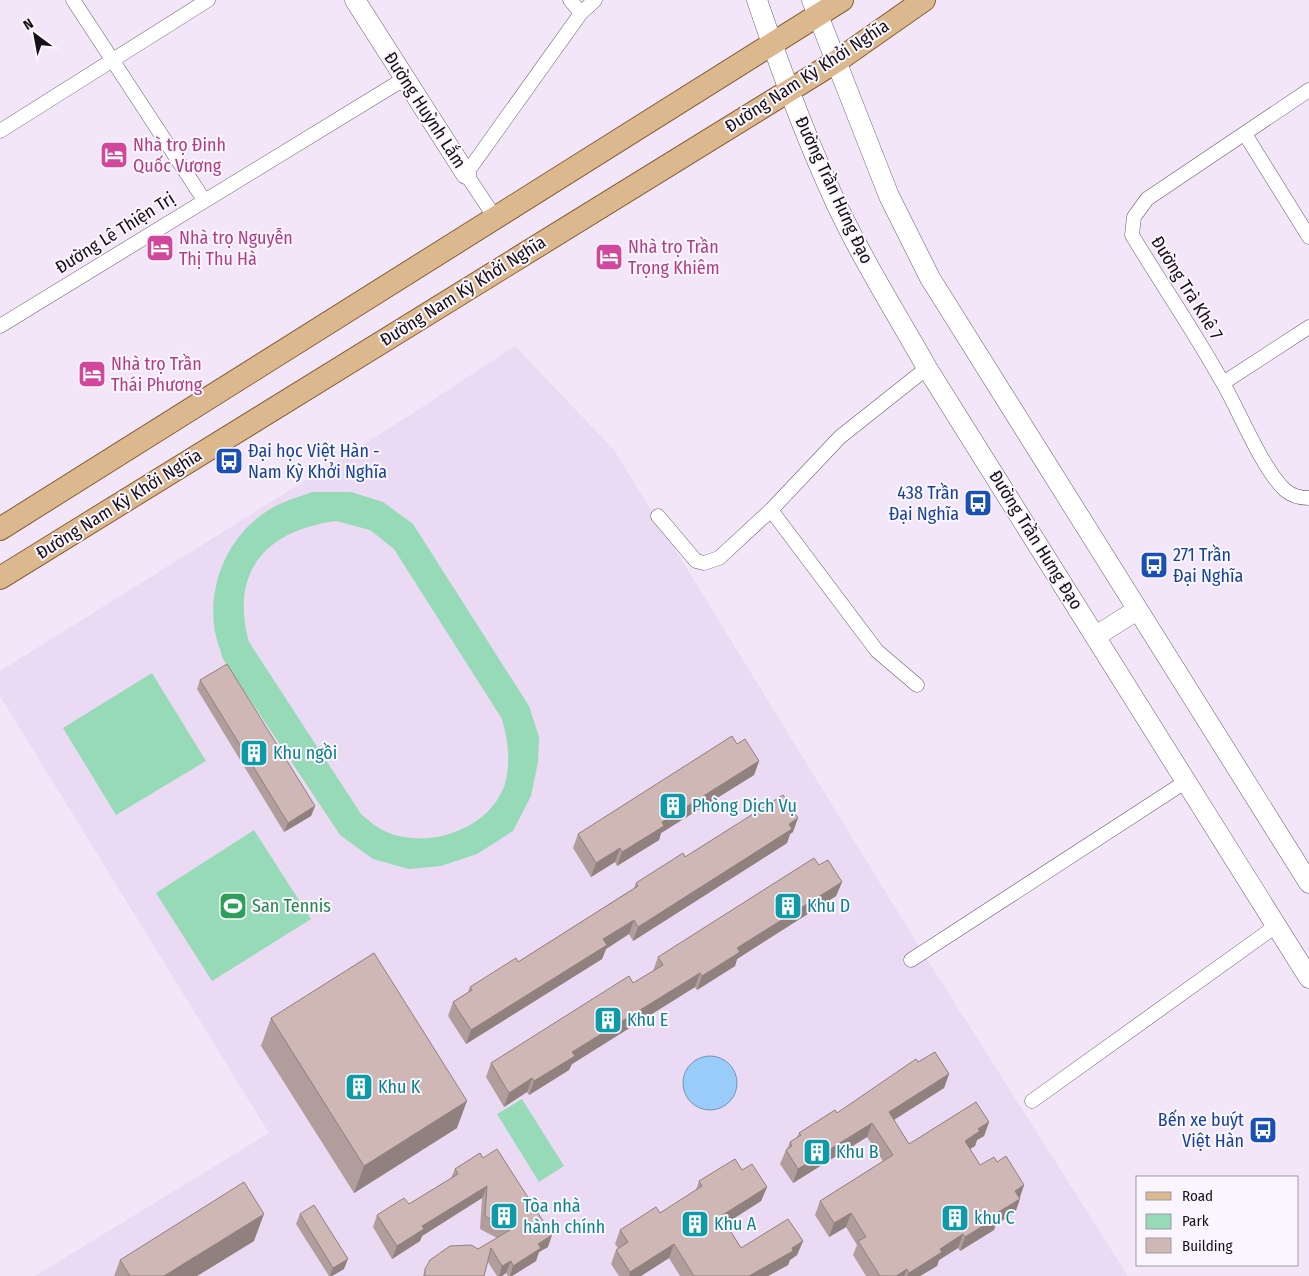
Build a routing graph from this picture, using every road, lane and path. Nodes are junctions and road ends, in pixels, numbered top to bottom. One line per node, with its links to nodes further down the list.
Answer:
1 (73, 0): 12 (street)
2 (208, 0): 12 (street)
3 (355, 0): 14 (main road, Đường Huỳnh Lắm)
4 (570, 0): 10 (street)
5 (596, 0): 10 (street)
6 (756, 0): 11 (main road, Đường Trần Hưng Đạo)
7 (842, 0): 9 (main road)
8 (924, 0): 13 (main road, Đường Nam Kỳ Khởi Nghĩa)
9 (816, 8): 11 (main road); 13 (main road)
10 (582, 13): 19 (street)
11 (773, 45): 15 (main road, Đường Trần Hưng Đạo); 21 (main road)
12 (112, 60): 17 (street); 20 (street)
13 (836, 61): 15 (main road, Đường Nam Kỳ Khởi Nghĩa); 32 (main road)
14 (404, 79): 19 (main road, Đường Huỳnh Lắm); 20 (street, Đường Lê Thiện Trị)
15 (789, 89): 25 (main road, Đường Trần Hưng Đạo); 31 (main road, Đường Nam Kỳ Khởi Nghĩa)
16 (1309, 90): 18 (street, Đường Trà Khê 7)
17 (0, 130)
18 (1245, 134): 22 (street); 26 (street, Đường Trà Khê 7)
19 (466, 174): 21 (street, Đường Huỳnh Lắm)
20 (204, 200): 23 (street, Đường Lê Thiện Trị)
21 (496, 219): 30 (main road)
22 (1309, 237)
23 (0, 326)
24 (1309, 327): 26 (street)
25 (927, 368): 28 (street); 33 (main road, Đường Trần Hưng Đạo)
26 (1223, 383): 27 (street, Đường Trà Khê 7)
27 (1309, 498)
28 (771, 510): 29 (street); 34 (street)
29 (658, 516)
30 (0, 528)
31 (0, 578)
32 (1137, 610): 33 (main road); 36 (main road)
33 (1096, 636): 35 (main road, Đường Trần Hưng Đạo)
34 (917, 685)
35 (1185, 782): 37 (main road, Đường Trần Hưng Đạo); 38 (street)
36 (1309, 883)
37 (1276, 926): 39 (main road, Đường Trần Hưng Đạo); 40 (street)
38 (911, 960)
39 (1309, 978)
40 (1032, 1101)

